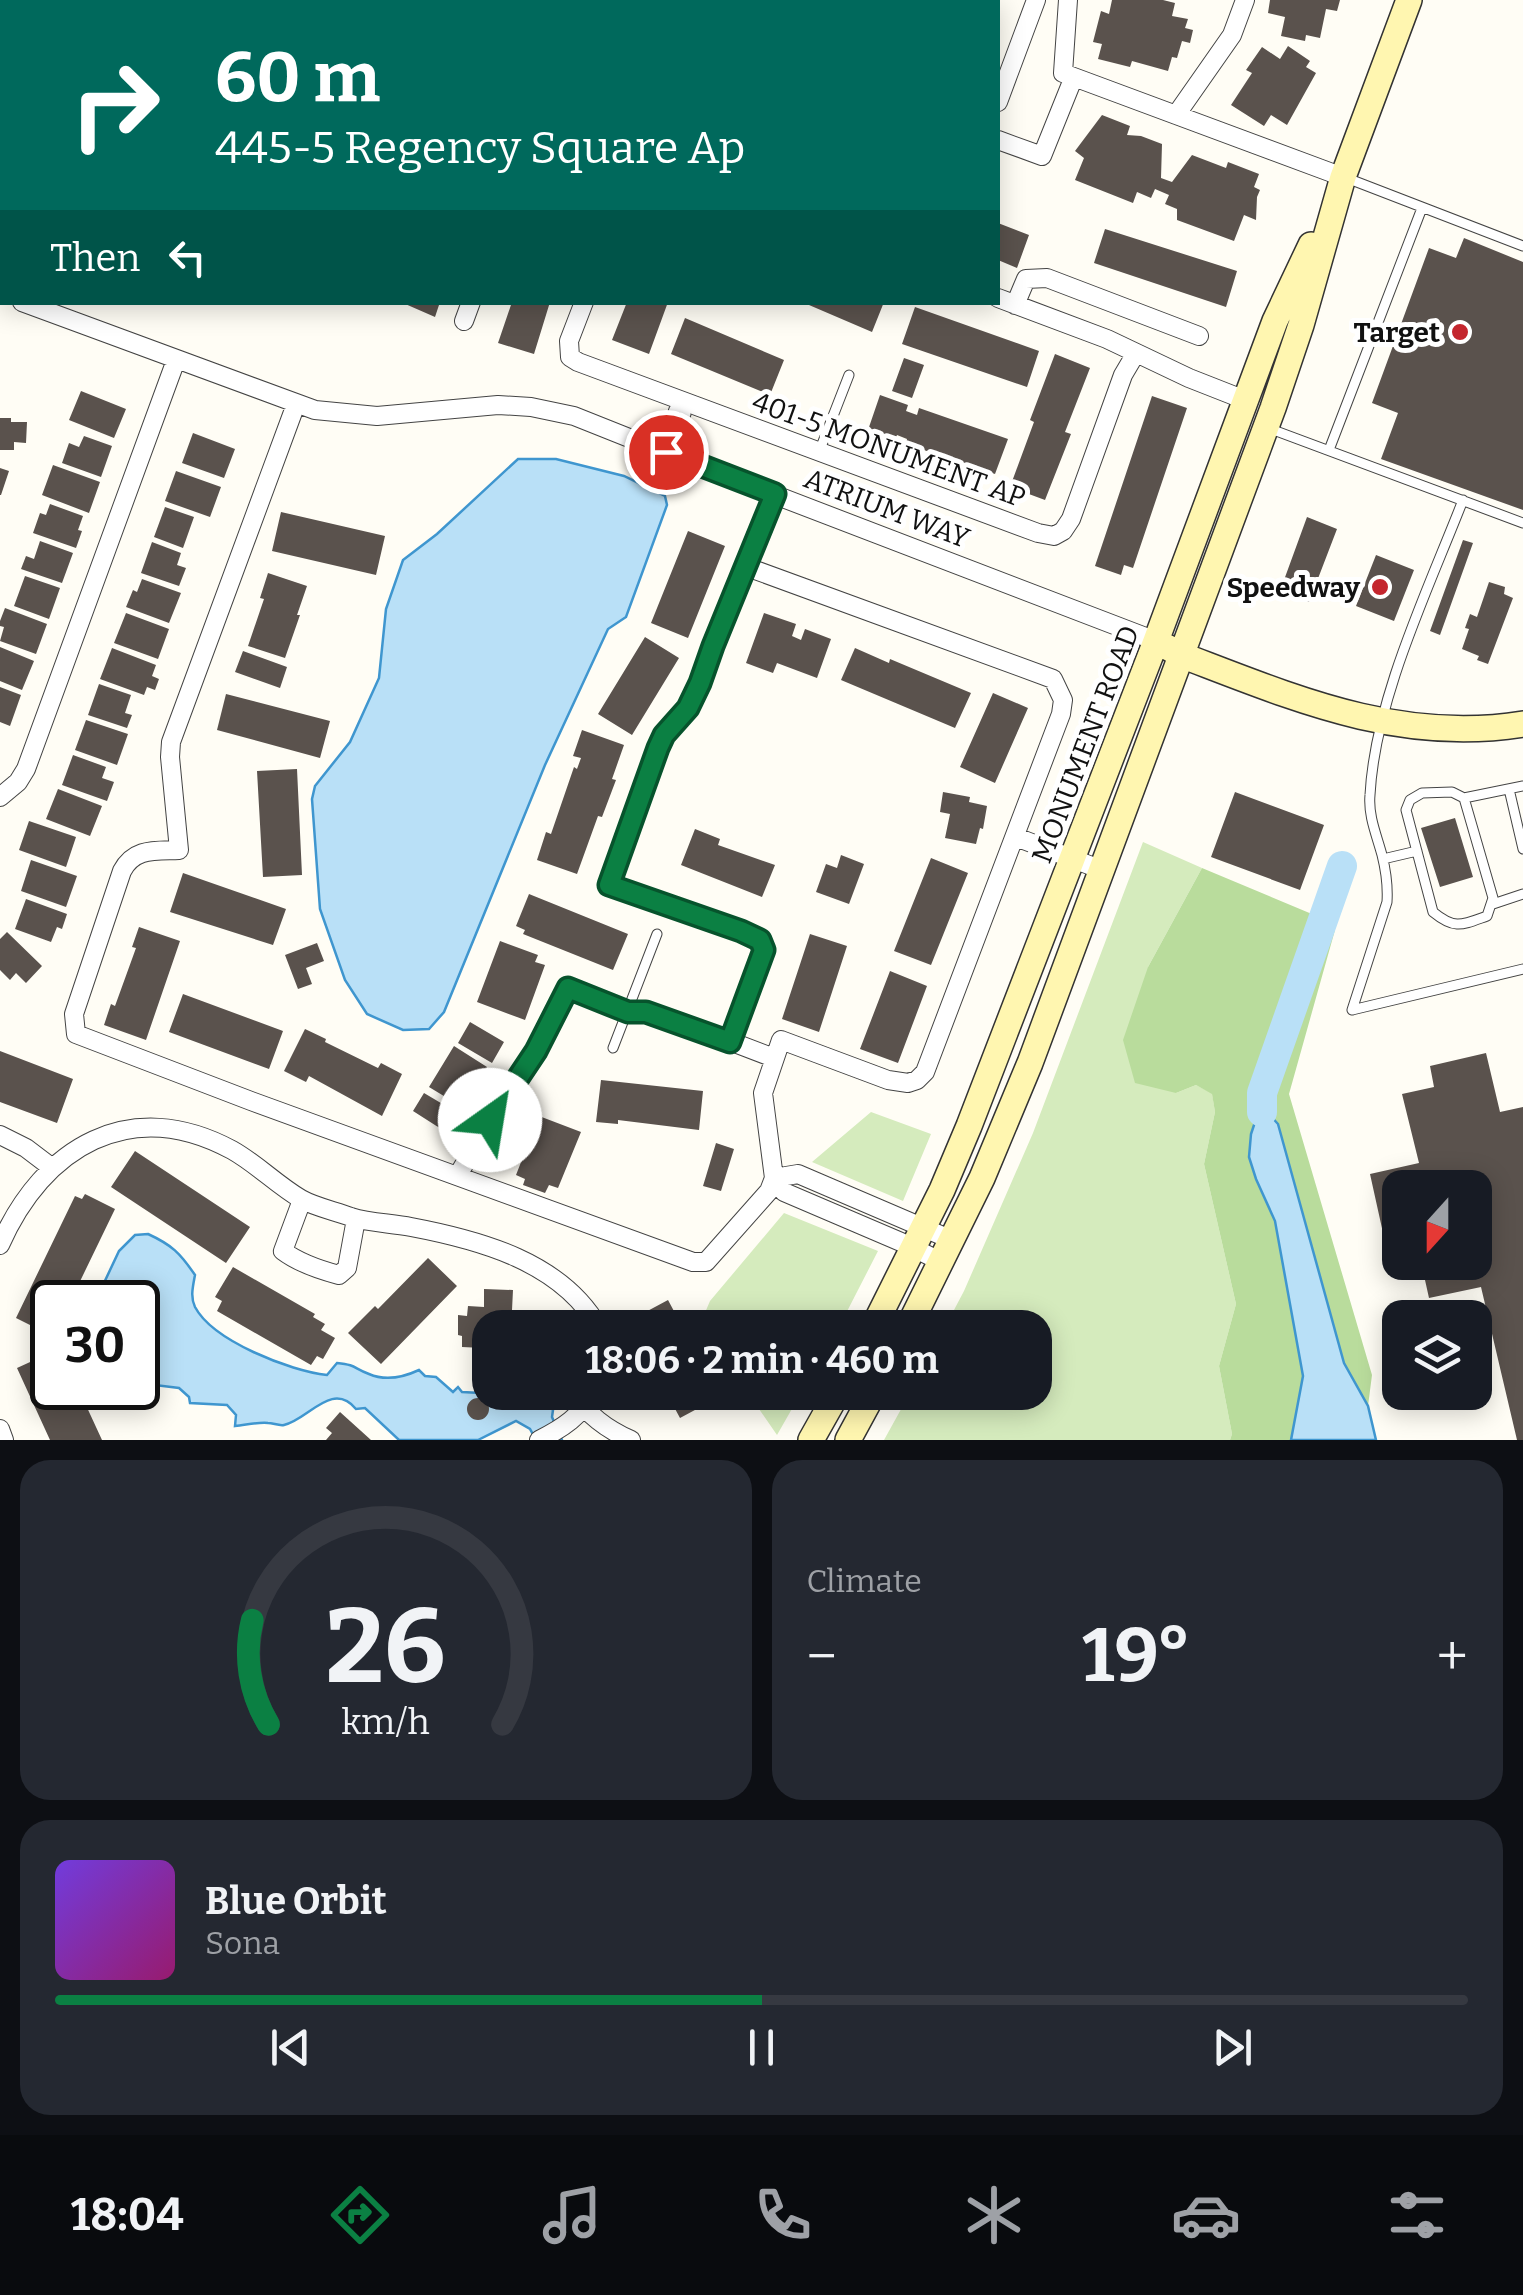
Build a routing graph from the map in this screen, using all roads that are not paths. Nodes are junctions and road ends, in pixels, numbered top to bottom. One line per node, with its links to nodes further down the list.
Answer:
1 (1036, 0): 6 (street)
2 (1068, 0): 5 (street)
3 (1244, 0): 7 (street)
4 (1409, 0): 9 (main road, MONUMENT ROAD)
5 (1074, 79): 7 (street); 8 (street)
6 (1000, 97)
7 (1176, 115): 9 (street)
8 (1000, 141)
9 (1343, 177): 10 (lane); 21 (main road, MONUMENT ROAD); 24 (main road, MONUMENT ROAD)
10 (1422, 208): 11 (lane); 26 (lane)
11 (1523, 246)
12 (1006, 301): 17 (street); 18 (street)
13 (27, 305): 19 (street, ATRIUM WAY)
14 (470, 305): 16 (street)
15 (583, 305): 23 (street, 401-5 MONUMENT AP)
16 (464, 321)
17 (1198, 336)
18 (1136, 353): 21 (street); 27 (street, 401-5 MONUMENT AP)
19 (176, 360): 22 (street, ATRIUM WAY); 38 (street)
20 (850, 375): 27 (lane)
21 (1245, 400): 32 (main road, MONUMENT ROAD)
22 (296, 404): 25 (street, ATRIUM WAY); 56 (street)
23 (682, 405): 25 (lane); 27 (street, 401-5 MONUMENT AP)
24 (1266, 427): 26 (lane); 33 (main road, MONUMENT ROAD)
25 (668, 447): 28 (street, ATRIUM WAY)
26 (1329, 450): 29 (lane)
27 (819, 452)
28 (775, 494): 31 (street); 32 (street, ATRIUM WAY)
29 (1463, 500): 30 (lane); 34 (lane)
30 (1523, 522)
31 (747, 567): 40 (street); 51 (street)
32 (1156, 641): 33 (main road); 43 (main road, MONUMENT ROAD)
33 (1182, 655): 34 (main road); 45 (main road, MONUMENT ROAD)
34 (1381, 722): 35 (main road); 44 (lane)
35 (1523, 724)
36 (1523, 786): 37 (lane)
37 (1509, 789): 39 (lane); 41 (lane)
38 (0, 797)
39 (1464, 798): 42 (lane); 47 (lane)
40 (1016, 837): 43 (street); 53 (street)
41 (1523, 849)
42 (1417, 851): 44 (lane); 47 (lane)
43 (1073, 859): 45 (street); 62 (main road, MONUMENT ROAD)
44 (1383, 859): 49 (lane)
45 (1102, 870): 64 (main road, MONUMENT ROAD)
46 (1523, 894): 47 (lane)
47 (1493, 904)
48 (658, 934): 50 (lane)
49 (1523, 969)
50 (628, 1012): 51 (street); 52 (lane); 56 (street)
51 (730, 1042): 53 (street)
52 (613, 1048)
53 (778, 1049): 57 (street)
54 (0, 1135): 55 (street)
55 (51, 1167): 59 (street); 63 (street)
56 (458, 1175): 57 (street)
57 (774, 1178): 58 (street); 60 (street)
58 (852, 1196): 60 (street); 62 (street)
59 (302, 1200): 61 (street); 61 (street)
60 (843, 1217): 62 (street)
61 (356, 1218): 65 (street)
62 (918, 1237): 64 (street); 66 (main road, MONUMENT ROAD)
63 (0, 1246)
64 (947, 1251): 67 (main road, MONUMENT ROAD)
65 (587, 1310)
66 (882, 1310)
67 (917, 1310)
68 (584, 1410): 73 (street); 74 (street)
69 (828, 1410): 75 (main road)
70 (864, 1410): 76 (main road)
71 (0, 1429): 72 (street)
72 (4, 1440)
73 (539, 1440)
74 (631, 1440)
75 (811, 1440)
76 (848, 1440)

